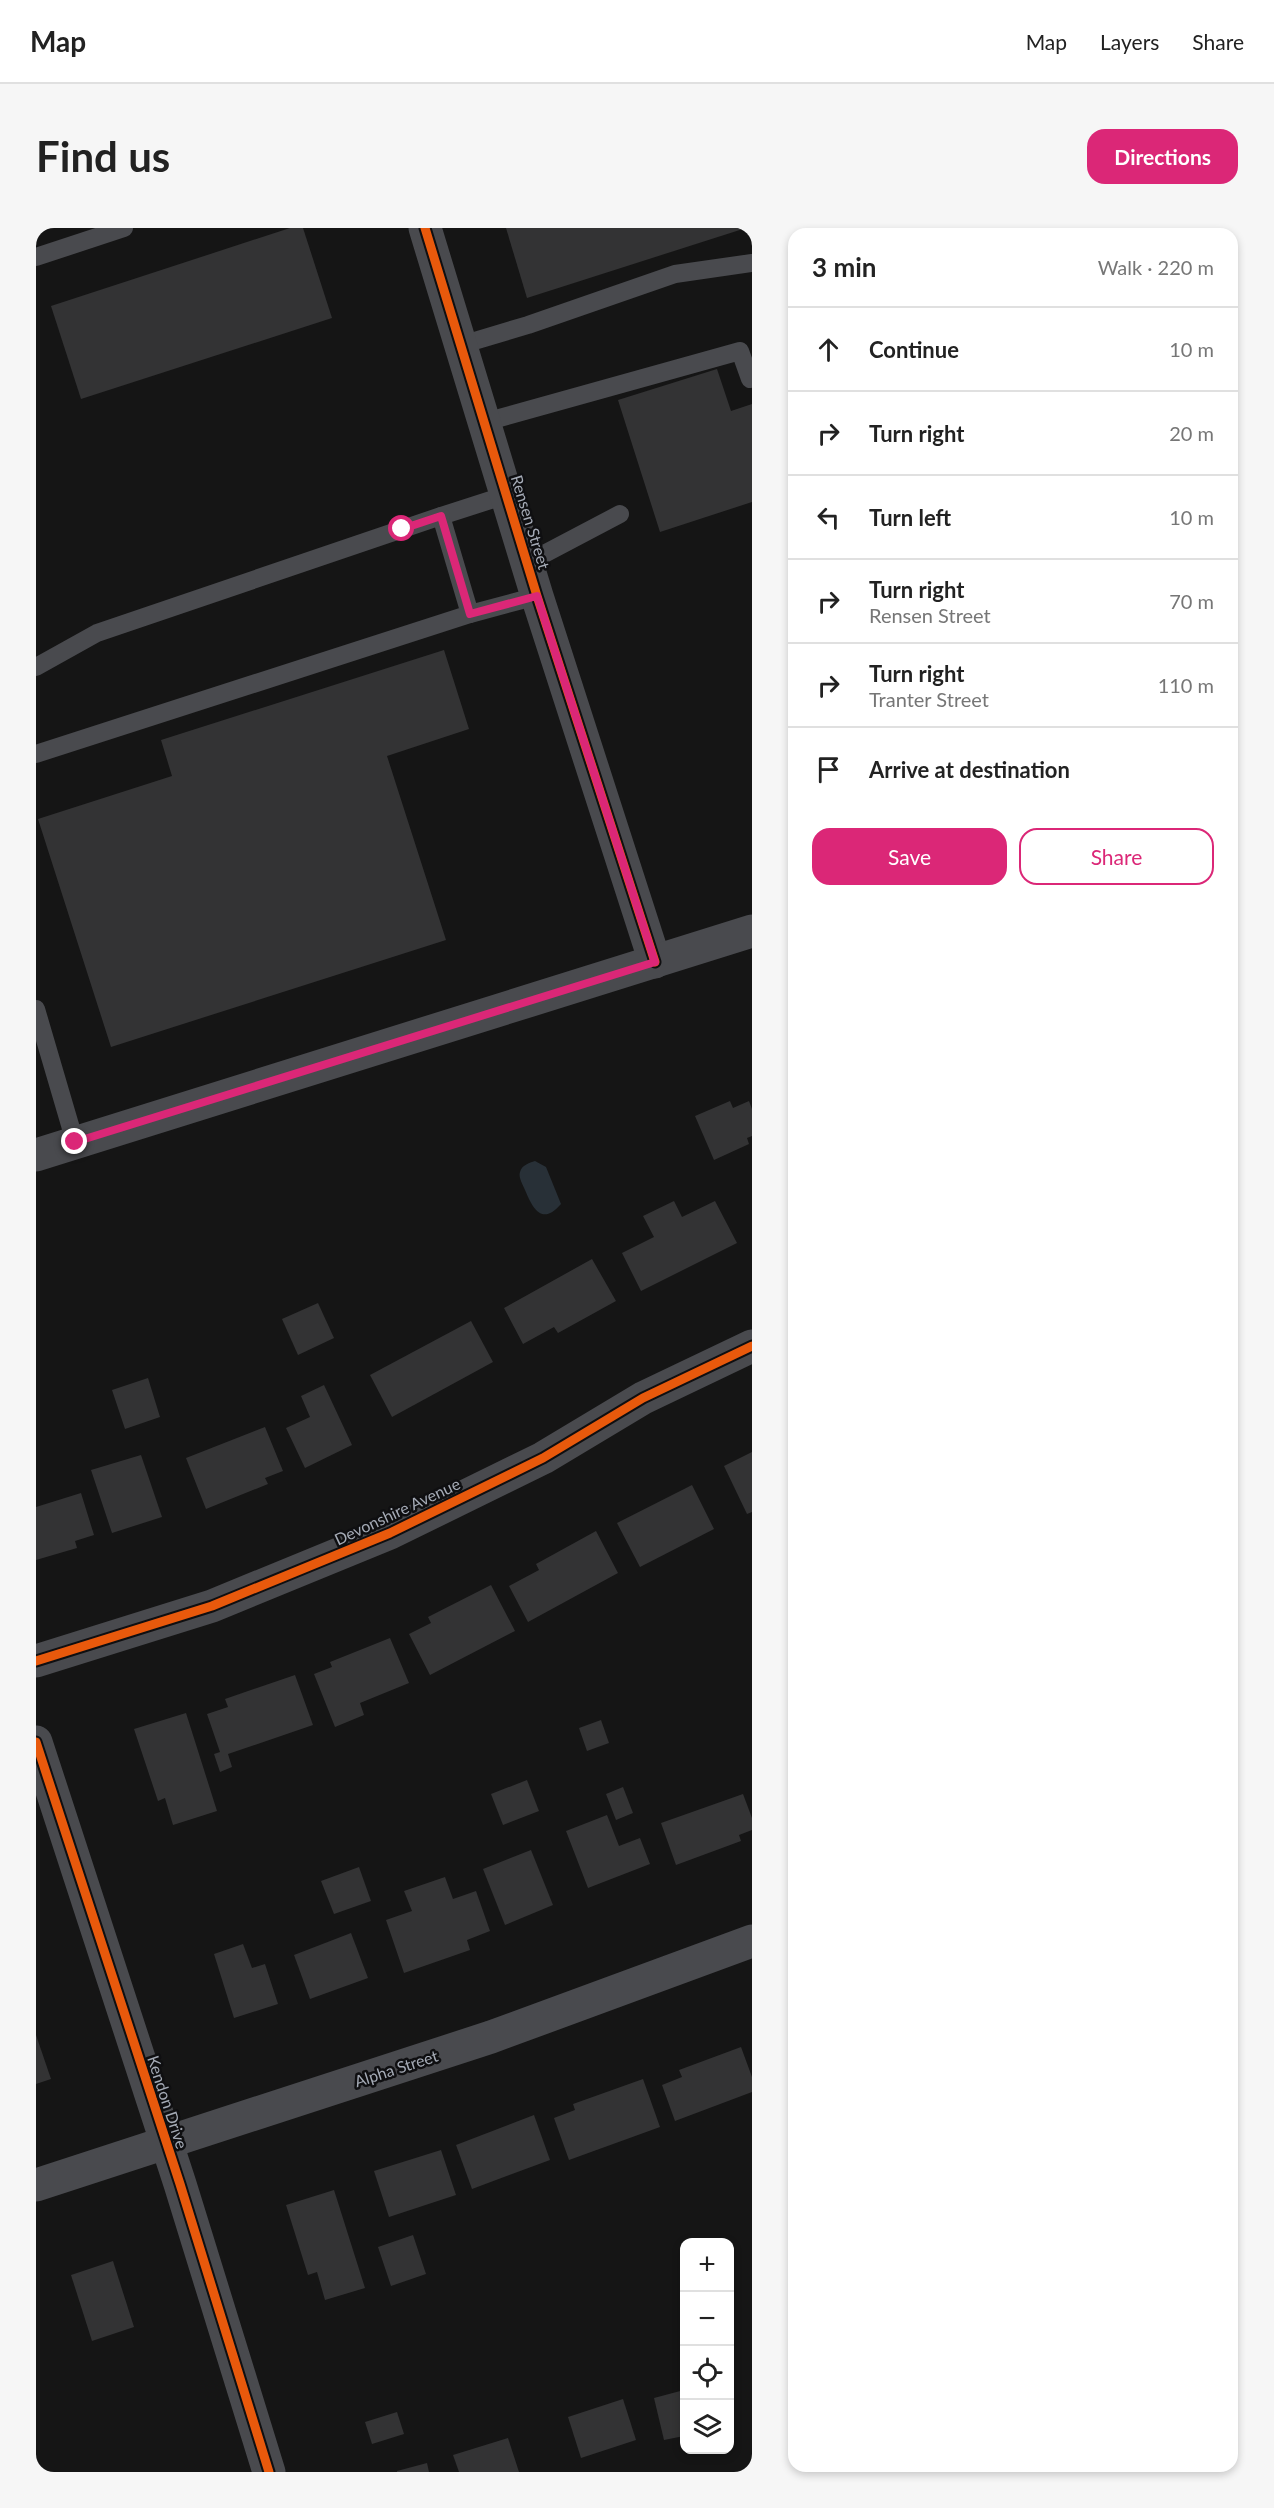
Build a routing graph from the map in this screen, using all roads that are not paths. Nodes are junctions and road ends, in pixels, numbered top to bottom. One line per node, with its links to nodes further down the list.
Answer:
1 (124, 228): 3 (lane)
2 (424, 228): 5 (street, Rensen Street)
3 (36, 256)
4 (752, 263): 5 (lane)
5 (461, 345): 7 (street, Rensen Street)
6 (752, 378): 7 (lane)
7 (485, 422): 8 (street, Rensen Street)
8 (507, 495): 10 (lane); 11 (street, Rensen Street)
9 (620, 514): 11 (lane)
10 (441, 516): 13 (lane); 14 (lane)
11 (527, 563): 12 (street, Rensen Street)
12 (537, 596): 13 (lane); 17 (street, Rensen Street)
13 (470, 614): 15 (lane)
14 (36, 667)
15 (36, 754)
16 (752, 931): 17 (street)
17 (655, 962): 19 (street)
18 (36, 1009): 19 (lane)
19 (75, 1142): 20 (street)
20 (36, 1155)
21 (752, 1346): 22 (street, Devonshire Avenue)
22 (36, 1661)
23 (36, 1742): 25 (street, Kendon Drive)
24 (752, 1941): 25 (street, Alpha Street)
25 (166, 2143): 26 (street, Alpha Street); 27 (street, Kendon Drive)
26 (36, 2185)
27 (269, 2472)

